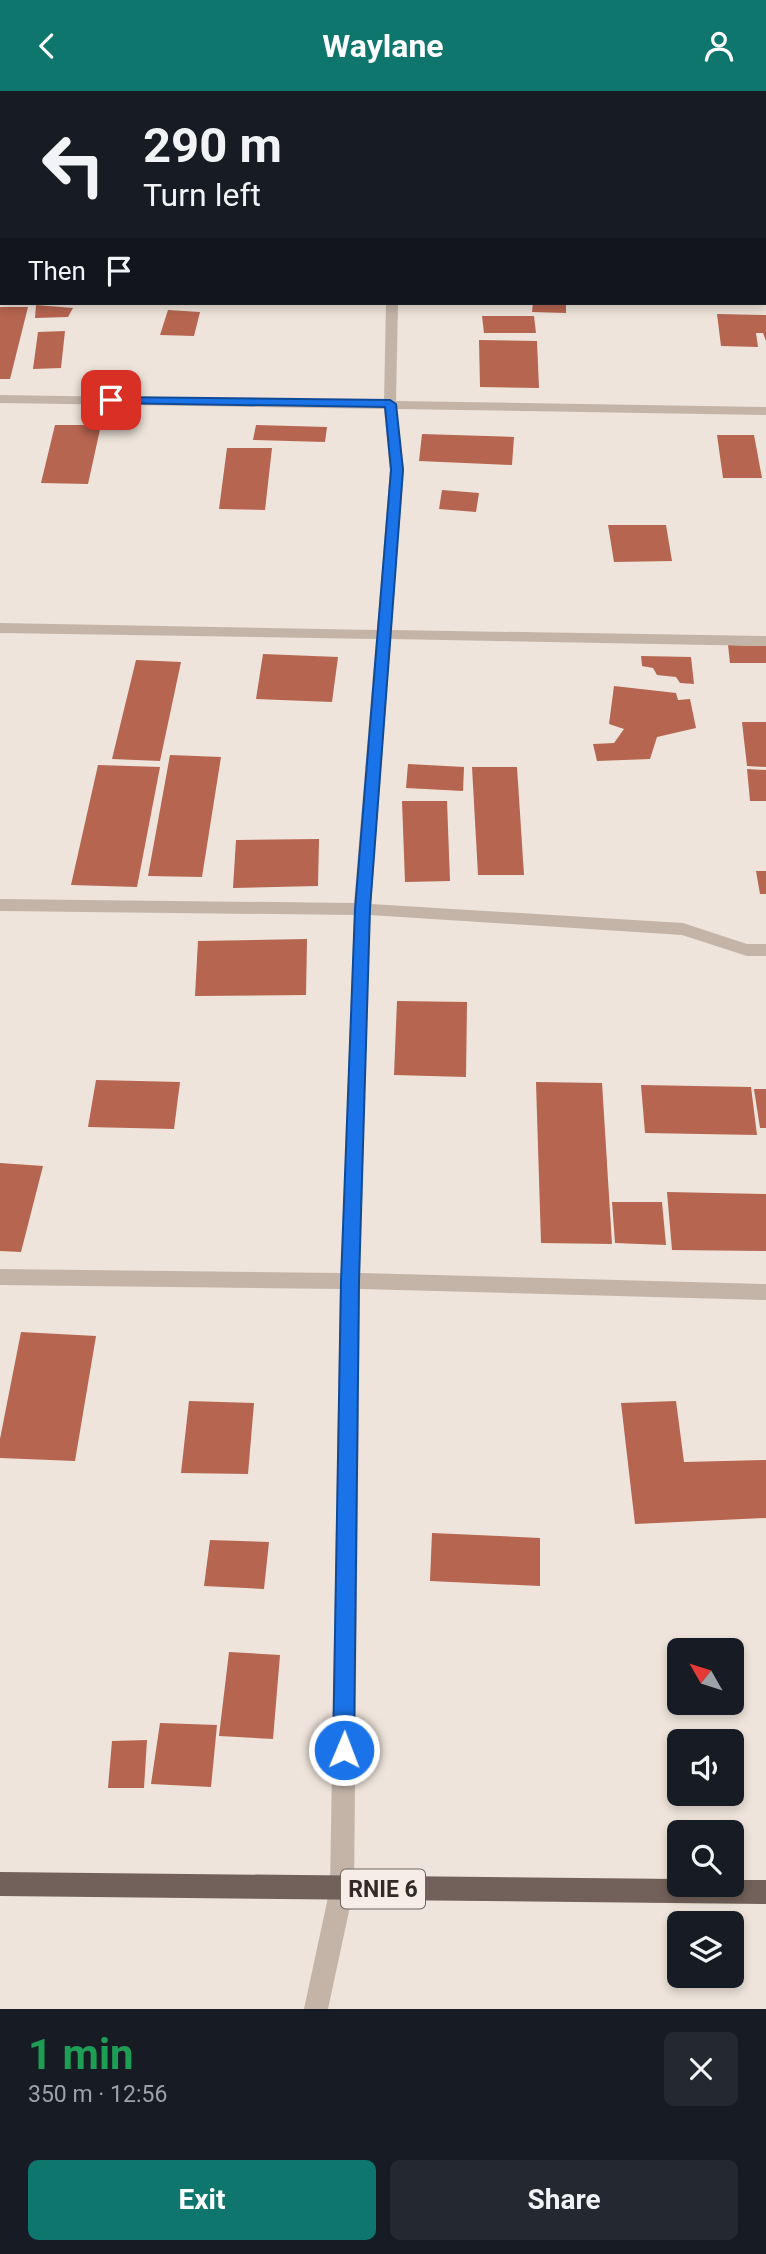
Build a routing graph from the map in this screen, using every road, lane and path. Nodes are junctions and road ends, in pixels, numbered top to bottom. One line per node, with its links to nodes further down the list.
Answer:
1 (392, 305): 3 (street)
2 (0, 399): 3 (street)
3 (390, 404): 4 (street); 6 (street)
4 (766, 411)
5 (0, 628): 6 (street)
6 (385, 634): 7 (street); 9 (street)
7 (766, 641)
8 (0, 905): 9 (street)
9 (362, 909): 10 (street); 12 (street)
10 (766, 950)
11 (0, 1276): 12 (street)
12 (350, 1281): 13 (street); 15 (street)
13 (766, 1292)
14 (0, 1884): 15 (main road, RNIE 6)
15 (342, 1888): 16 (main road, RNIE 6); 17 (street)
16 (766, 1892)
17 (316, 2009)

